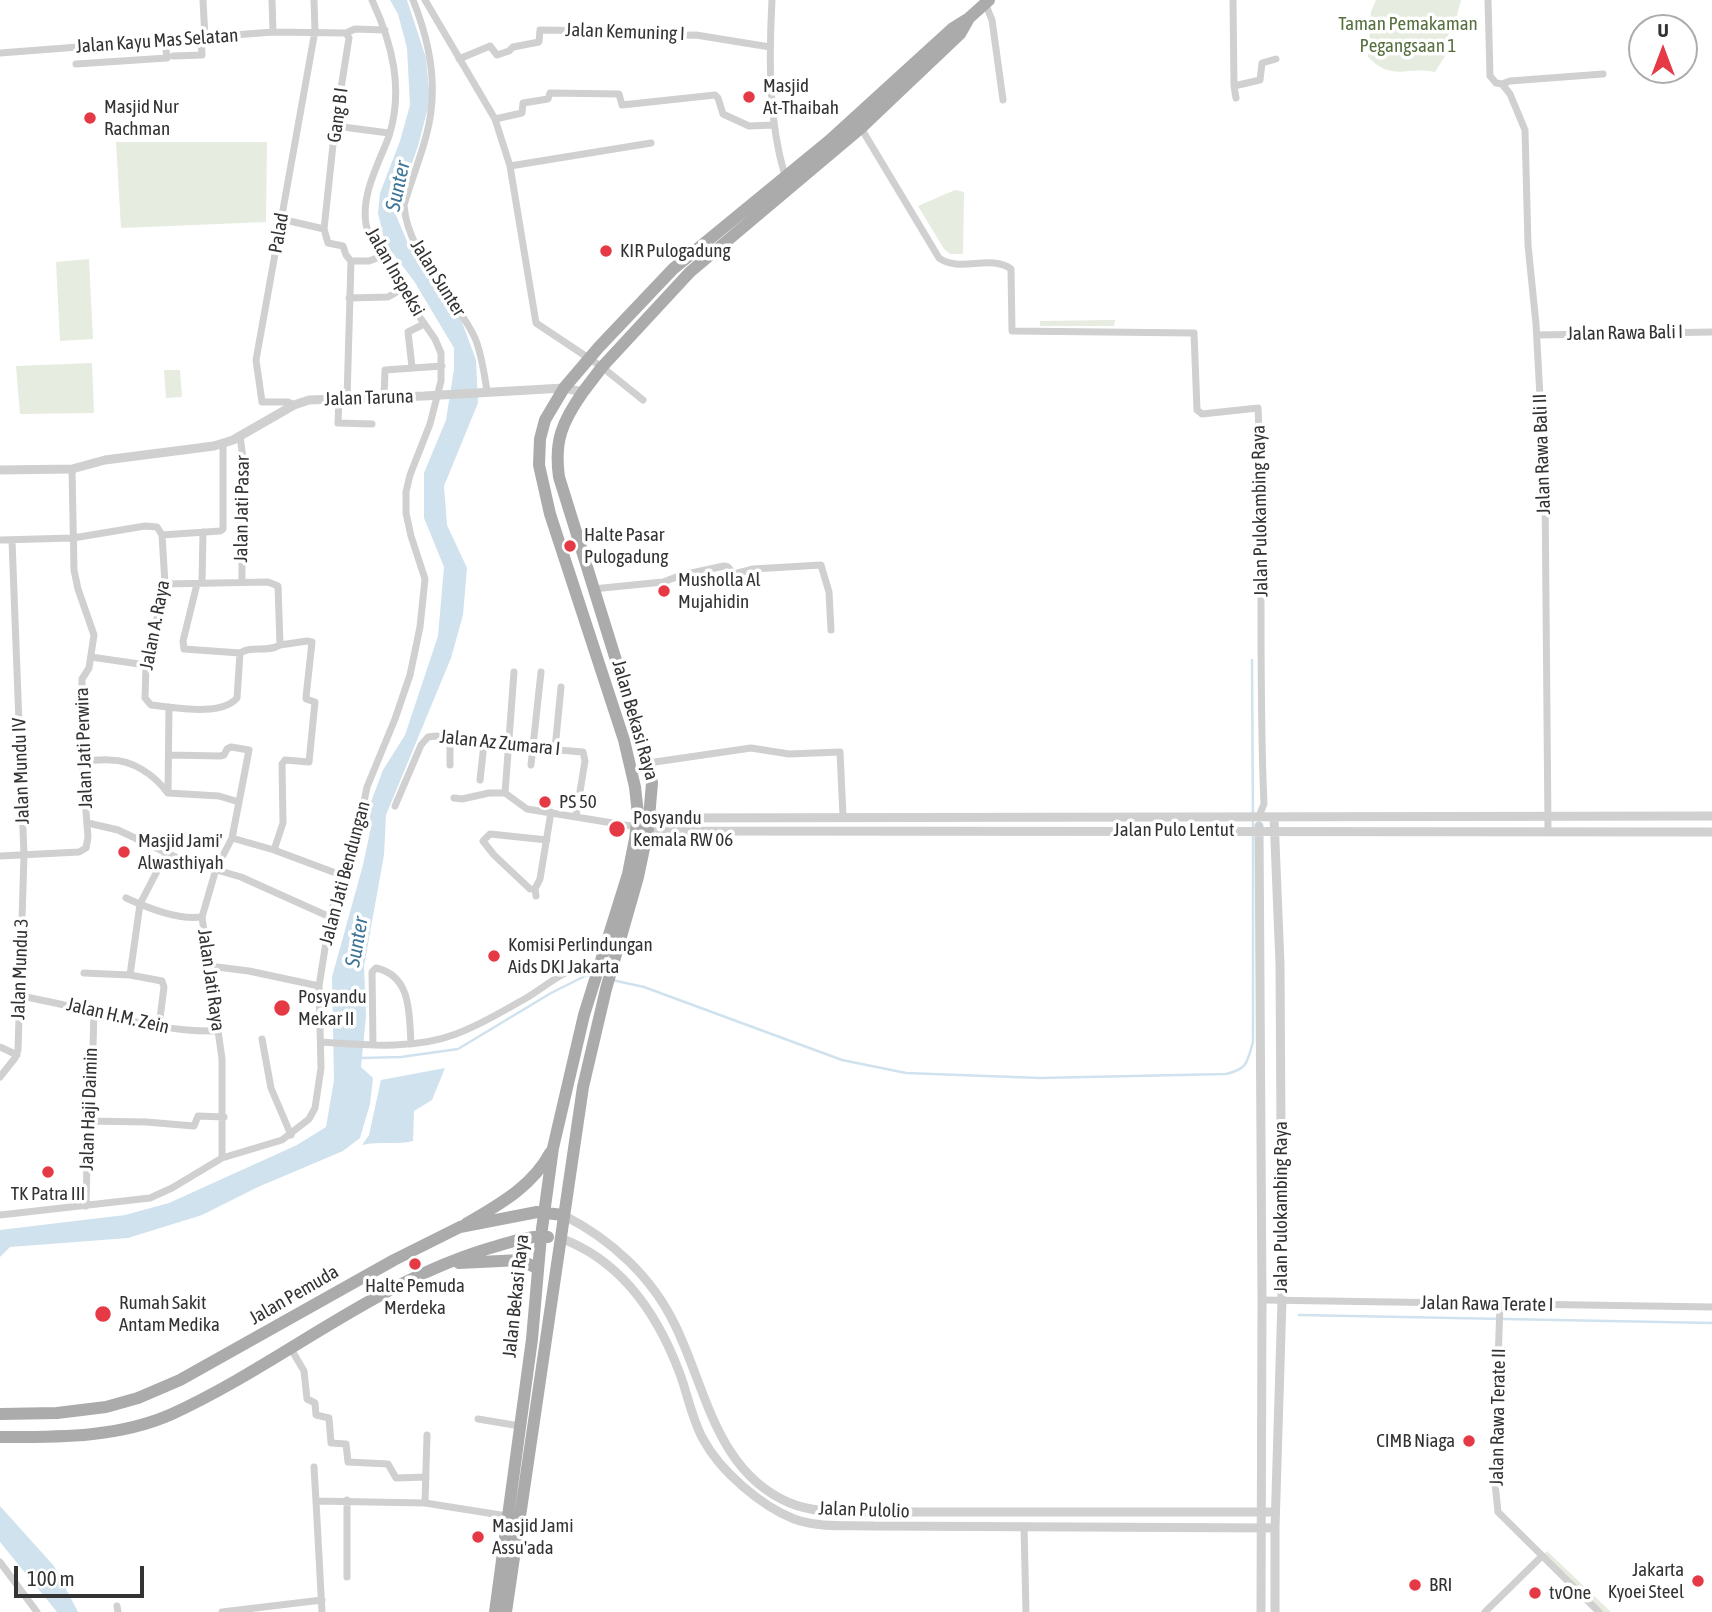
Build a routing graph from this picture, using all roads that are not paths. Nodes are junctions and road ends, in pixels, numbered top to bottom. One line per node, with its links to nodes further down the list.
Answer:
1 (203, 0): 15 (street)
2 (271, 0): 13 (street)
3 (314, 0): 12 (street, Palad)
4 (372, 0): 11 (street, Jalan Inspeksi)
5 (413, 0): 55 (street, Jalan Sunter)
6 (425, 0): 23 (street)
7 (772, 0): 18 (street)
8 (1233, 0): 30 (street)
9 (1488, 0): 29 (street, Jalan Rawa Bali II)
10 (987, 1): 28 (main road, Jalan Bekasi Raya); 32 (street)
11 (384, 28): 14 (street); 37 (street, Jalan Inspeksi)
12 (315, 31): 13 (street, Jalan Kayu Mas Selatan); 14 (street); 41 (street, Palad)
13 (273, 32): 15 (street, Jalan Kayu Mas Selatan)
14 (346, 33): 35 (street, Gang B I)
15 (203, 38): 16 (street, Jalan Kayu Mas Selatan); 20 (street)
16 (165, 41): 17 (street, Jalan Kayu Mas Selatan); 25 (street)
17 (113, 45): 19 (street, Jalan Kayu Mas Selatan); 25 (street)
18 (770, 47): 23 (street, Jalan Kemuning I); 34 (street)
19 (0, 53)
20 (202, 55): 21 (street); 22 (street)
21 (213, 55)
22 (173, 56)
23 (459, 59): 33 (street)
24 (1276, 59): 30 (street)
25 (114, 61): 26 (street)
26 (76, 64)
27 (1603, 74): 29 (street)
28 (911, 75): 36 (main road, Jalan Bekasi Raya); 40 (main road, Jalan Bekasi Raya)
29 (1502, 84): 49 (street, Jalan Rawa Bali II)
30 (1234, 86): 31 (street)
31 (1236, 98)
32 (1003, 100)
33 (495, 119): 34 (street); 39 (street)
34 (773, 125): 40 (street)
35 (335, 126): 37 (street); 42 (street, Gang B I)
36 (861, 128): 53 (main road, Jalan Bekasi Raya); 100 (street, Jalan Pulokambing Raya)
37 (389, 133): 43 (street, Jalan Inspeksi)
38 (651, 143): 39 (street)
39 (510, 166): 50 (street)
40 (785, 176): 50 (main road, Jalan Bekasi Raya)
41 (281, 219): 42 (street); 61 (street, Palad)
42 (324, 229): 44 (street)
43 (382, 256): 44 (street); 45 (street, Jalan Inspeksi)
44 (351, 261): 46 (street)
45 (402, 289): 46 (street); 47 (street, Jalan Inspeksi)
46 (349, 298): 59 (street)
47 (424, 324): 51 (street, Jalan Inspeksi); 52 (street)
48 (1712, 332): 49 (street, Jalan Rawa Bali I)
49 (1537, 335): 106 (street, Jalan Rawa Bali II)
50 (589, 359): 53 (street); 54 (main road, Jalan Bekasi Raya)
51 (442, 366): 52 (street); 57 (street)
52 (412, 367): 58 (street)
53 (602, 368): 56 (main road, Jalan Bekasi Raya); 60 (street)
54 (564, 388): 55 (street, Jalan Taruna); 56 (street, Jalan Taruna); 110 (main road, Jalan Bekasi Raya)
55 (483, 391): 57 (street, Jalan Taruna)
56 (583, 392): 75 (main road, Jalan Bekasi Raya)
57 (440, 395): 58 (street, Jalan Taruna); 122 (street, Jalan Jati Bendungan)
58 (384, 398): 59 (street, Jalan Taruna)
59 (343, 399): 61 (street, Jalan Taruna); 62 (street)
60 (643, 400)
61 (294, 405): 63 (street, Jalan Taruna)
62 (372, 424)
63 (240, 436): 64 (street, Jalan Taruna); 72 (street, Jalan Jati Pasar)
64 (223, 444): 65 (street, Jalan Taruna); 67 (street)
65 (72, 469): 66 (street, Jalan Taruna); 69 (street, Jalan Jati Perwira)
66 (0, 470)
67 (203, 532): 68 (street); 74 (street)
68 (162, 535): 69 (street); 73 (street, Jalan A. Raya)
69 (73, 538): 71 (street); 79 (street, Jalan Jati Perwira)
70 (0, 540): 71 (street)
71 (12, 540): 119 (street, Jalan Mundu IV)
72 (242, 582): 74 (street); 77 (street)
73 (165, 584): 74 (street); 80 (street, Jalan A. Raya)
74 (200, 584): 78 (street)
75 (593, 589): 76 (street); 92 (main road, Jalan Bekasi Raya)
76 (831, 630)
77 (280, 645): 78 (street); 117 (street)
78 (240, 653): 84 (street)
79 (91, 657): 80 (street); 91 (street, Jalan Jati Perwira)
80 (146, 665): 84 (street, Jalan A. Raya)
81 (514, 671): 87 (street)
82 (541, 671): 88 (street)
83 (561, 687): 89 (street)
84 (169, 707): 90 (street)
85 (450, 740): 86 (street, Jalan Az Zumara I); 93 (street); 101 (street, Jalan Az Zumara I)
86 (484, 744): 87 (street, Jalan Az Zumara I); 95 (street)
87 (509, 746): 88 (street, Jalan Az Zumara I); 97 (street)
88 (533, 748): 89 (street, Jalan Az Zumara I); 94 (street)
89 (555, 749): 103 (street, Jalan Az Zumara I)
90 (169, 755): 96 (street); 99 (street, Jalan Jati Raya)
91 (82, 761): 96 (street); 109 (street, Jalan Jati Perwira)
92 (648, 763): 104 (street); 110 (main road, Jalan Bekasi Raya)
93 (450, 765)
94 (531, 765)
95 (480, 780)
96 (168, 793): 99 (street)
97 (505, 793): 98 (street); 102 (street)
98 (454, 798)
99 (239, 802): 115 (street, Jalan Jati Raya)
100 (1264, 804): 105 (street, Jalan Pulokambing Raya); 108 (street)
101 (395, 806)
102 (551, 812): 103 (street); 116 (street)
103 (576, 816): 110 (street)
104 (843, 816): 105 (street, Jalan Pulo Lentut); 110 (street, Jalan Pulo Lentut)
105 (1257, 816): 108 (street, Jalan Pulo Lentut); 111 (street, Jalan Pulokambing Raya)
106 (1548, 816): 107 (street, Jalan Pulo Lentut); 108 (street, Jalan Pulo Lentut); 113 (street, Jalan Rawa Bali II)
107 (1712, 816)
108 (1274, 817): 112 (street, Jalan Pulokambing Raya)
109 (88, 823): 118 (street); 119 (street)
110 (640, 823): 111 (street, Jalan Pulo Lentut); 127 (main road, Jalan Bekasi Raya)
111 (1258, 830): 112 (street, Jalan Pulo Lentut); 160 (street, Jalan Pulokambing Raya)
112 (1274, 830): 113 (street, Jalan Pulo Lentut); 161 (street, Jalan Pulokambing Raya)
113 (1548, 831): 114 (street, Jalan Pulo Lentut)
114 (1712, 832)
115 (232, 838): 117 (street); 121 (street, Jalan Jati Raya)
116 (547, 840): 116 (street)
117 (274, 850): 122 (street)
118 (166, 854): 121 (street); 124 (street)
119 (24, 855): 120 (street); 133 (street, Jalan Mundu 3)
120 (0, 856)
121 (216, 869): 125 (street, Jalan Jati Raya); 126 (street)
122 (341, 875): 126 (street, Jalan Jati Bendungan)
123 (126, 898): 124 (street)
124 (140, 905): 125 (street); 130 (street)
125 (202, 917): 128 (street, Jalan Jati Raya)
126 (330, 917): 131 (street, Jalan Jati Bendungan)
127 (605, 966): 132 (main road, Jalan Bekasi Raya); 139 (street)
128 (209, 967): 131 (street); 136 (street, Jalan Jati Raya)
129 (84, 973): 130 (street)
130 (130, 975): 135 (street)
131 (319, 986): 138 (street, Jalan Jati Bendungan)
132 (600, 989): 147 (main road, Jalan Bekasi Raya); 152 (main road, Jalan Bekasi Raya)
133 (19, 996): 134 (street, Jalan H.M. Zein); 142 (street, Jalan Mundu 3)
134 (94, 1011): 135 (street, Jalan H.M. Zein); 145 (street, Jalan Haji Daimin)
135 (159, 1026): 136 (street, Jalan H.M. Zein)
136 (218, 1031): 144 (street, Jalan Jati Raya)
137 (262, 1039): 146 (street)
138 (323, 1042): 140 (street); 146 (street, Jalan Jati Bendungan)
139 (411, 1044): 140 (street); 140 (street)
140 (371, 1045)
141 (0, 1047): 142 (street)
142 (17, 1055): 143 (street)
143 (0, 1077)
144 (224, 1117): 145 (street); 148 (street, Jalan Jati Raya)
145 (88, 1121): 149 (street, Jalan Haji Daimin)
146 (291, 1135): 148 (street, Jalan Jati Bendungan)
147 (552, 1148): 150 (main road, Jalan Bekasi Raya); 153 (main road)
148 (222, 1158): 149 (street, Jalan Jati Bendungan)
149 (86, 1206): 151 (street, Jalan Jati Bendungan)
150 (544, 1211): 152 (main road, Jalan Pemuda); 153 (main road, Jalan Pemuda); 154 (main road, Jalan Bekasi Raya)
151 (0, 1215)
152 (564, 1215): 155 (main road, Jalan Bekasi Raya); 156 (street, Jalan Pulolio)
153 (460, 1227): 168 (main road, Jalan Pemuda)
154 (541, 1236): 155 (main road); 157 (main road); 158 (main road, Jalan Bekasi Raya)
155 (560, 1238): 159 (street, Jalan Pulolio); 167 (main road, Jalan Bekasi Raya)
156 (622, 1254): 159 (street); 165 (street, Jalan Pulolio)
157 (441, 1264): 158 (main road); 164 (main road)
158 (538, 1269): 167 (main road, Jalan Bekasi Raya)
159 (612, 1269): 166 (street, Jalan Pulolio)
160 (1262, 1300): 161 (street, Jalan Rawa Terate I); 180 (street, Jalan Pulokambing Raya)
161 (1282, 1300): 163 (street, Jalan Rawa Terate I); 181 (street, Jalan Pulokambing Raya)
162 (1712, 1307): 163 (street, Jalan Rawa Terate I)
163 (1500, 1309): 188 (street, Jalan Rawa Terate II)
164 (291, 1349): 172 (main road); 174 (street)
165 (693, 1369): 166 (street); 178 (street, Jalan Pulolio)
166 (680, 1375): 183 (street, Jalan Pulolio)
167 (533, 1381): 170 (main road, Jalan Bekasi Raya); 196 (main road, Jalan Bekasi Raya)
168 (0, 1414)
169 (478, 1419): 170 (street)
170 (520, 1426): 182 (main road, Jalan Bekasi Raya)
171 (428, 1436): 174 (street)
172 (0, 1437)
173 (314, 1466): 176 (street)
174 (426, 1478): 177 (street)
175 (347, 1500): 176 (street); 177 (street); 190 (street)
176 (316, 1501): 191 (street)
177 (425, 1503): 182 (street)
178 (874, 1512): 179 (street, Jalan Pulolio); 183 (street)
179 (915, 1512): 180 (street, Jalan Pulolio); 184 (street)
180 (1262, 1512): 181 (street, Jalan Pulolio); 186 (street, Jalan Pulokambing Raya)
181 (1275, 1512): 187 (street, Jalan Pulokambing Raya)
182 (507, 1516): 195 (main road, Jalan Bekasi Raya)
183 (874, 1526): 184 (street, Jalan Pulolio)
184 (915, 1526): 185 (street, Jalan Pulolio)
185 (1024, 1526): 186 (street, Jalan Pulolio); 197 (street)
186 (1262, 1528): 187 (street, Jalan Pulolio); 198 (street, Jalan Pulokambing Raya)
187 (1275, 1528): 199 (street, Jalan Pulokambing Raya)
188 (1542, 1556): 200 (street); 201 (street, Jalan Rawa Terate II)
189 (0, 1562): 192 (street)
190 (347, 1577)
191 (322, 1600): 193 (street); 194 (street)
192 (37, 1612)
193 (222, 1612)
194 (322, 1612)
195 (495, 1612)
196 (506, 1612)
197 (1026, 1612)
198 (1261, 1612)
199 (1275, 1612)
200 (1485, 1612)
201 (1599, 1612)

